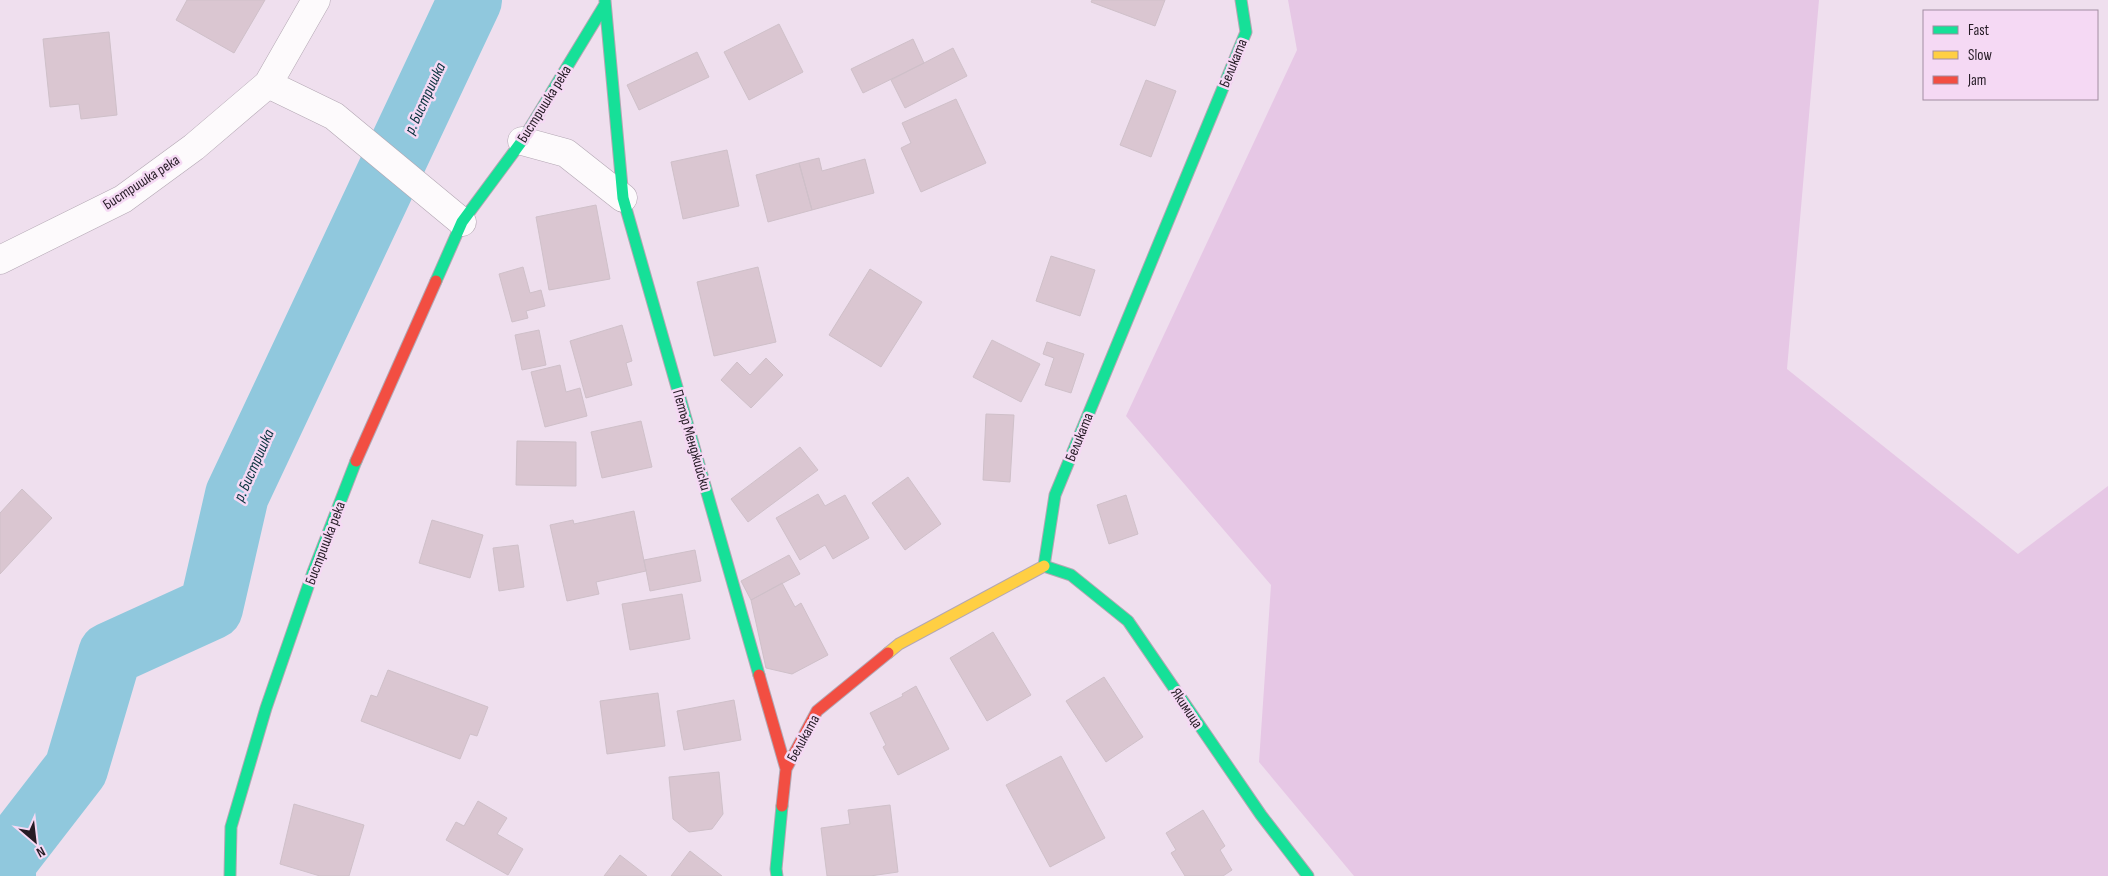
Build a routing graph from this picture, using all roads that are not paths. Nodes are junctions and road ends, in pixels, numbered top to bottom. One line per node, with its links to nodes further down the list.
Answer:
1 (316, 0): 4 (street, Бистришка река)
2 (1241, 0): 9 (street, Беликата)
3 (605, 3): 5 (street, Бистришка река); 6 (street, Петър Менджийски)
4 (268, 84): 7 (street); 8 (street, Бистришка река)
5 (522, 140): 6 (street); 7 (street, Бистришка река)
6 (624, 198): 10 (street, Петър Менджийски)
7 (462, 222): 12 (street, Бистришка река)
8 (0, 260)
9 (1044, 566): 10 (street, Беликата); 13 (street, Якимица)
10 (786, 769): 11 (street, Петър Менджийски)
11 (775, 874)
12 (230, 876)
13 (1308, 876)

